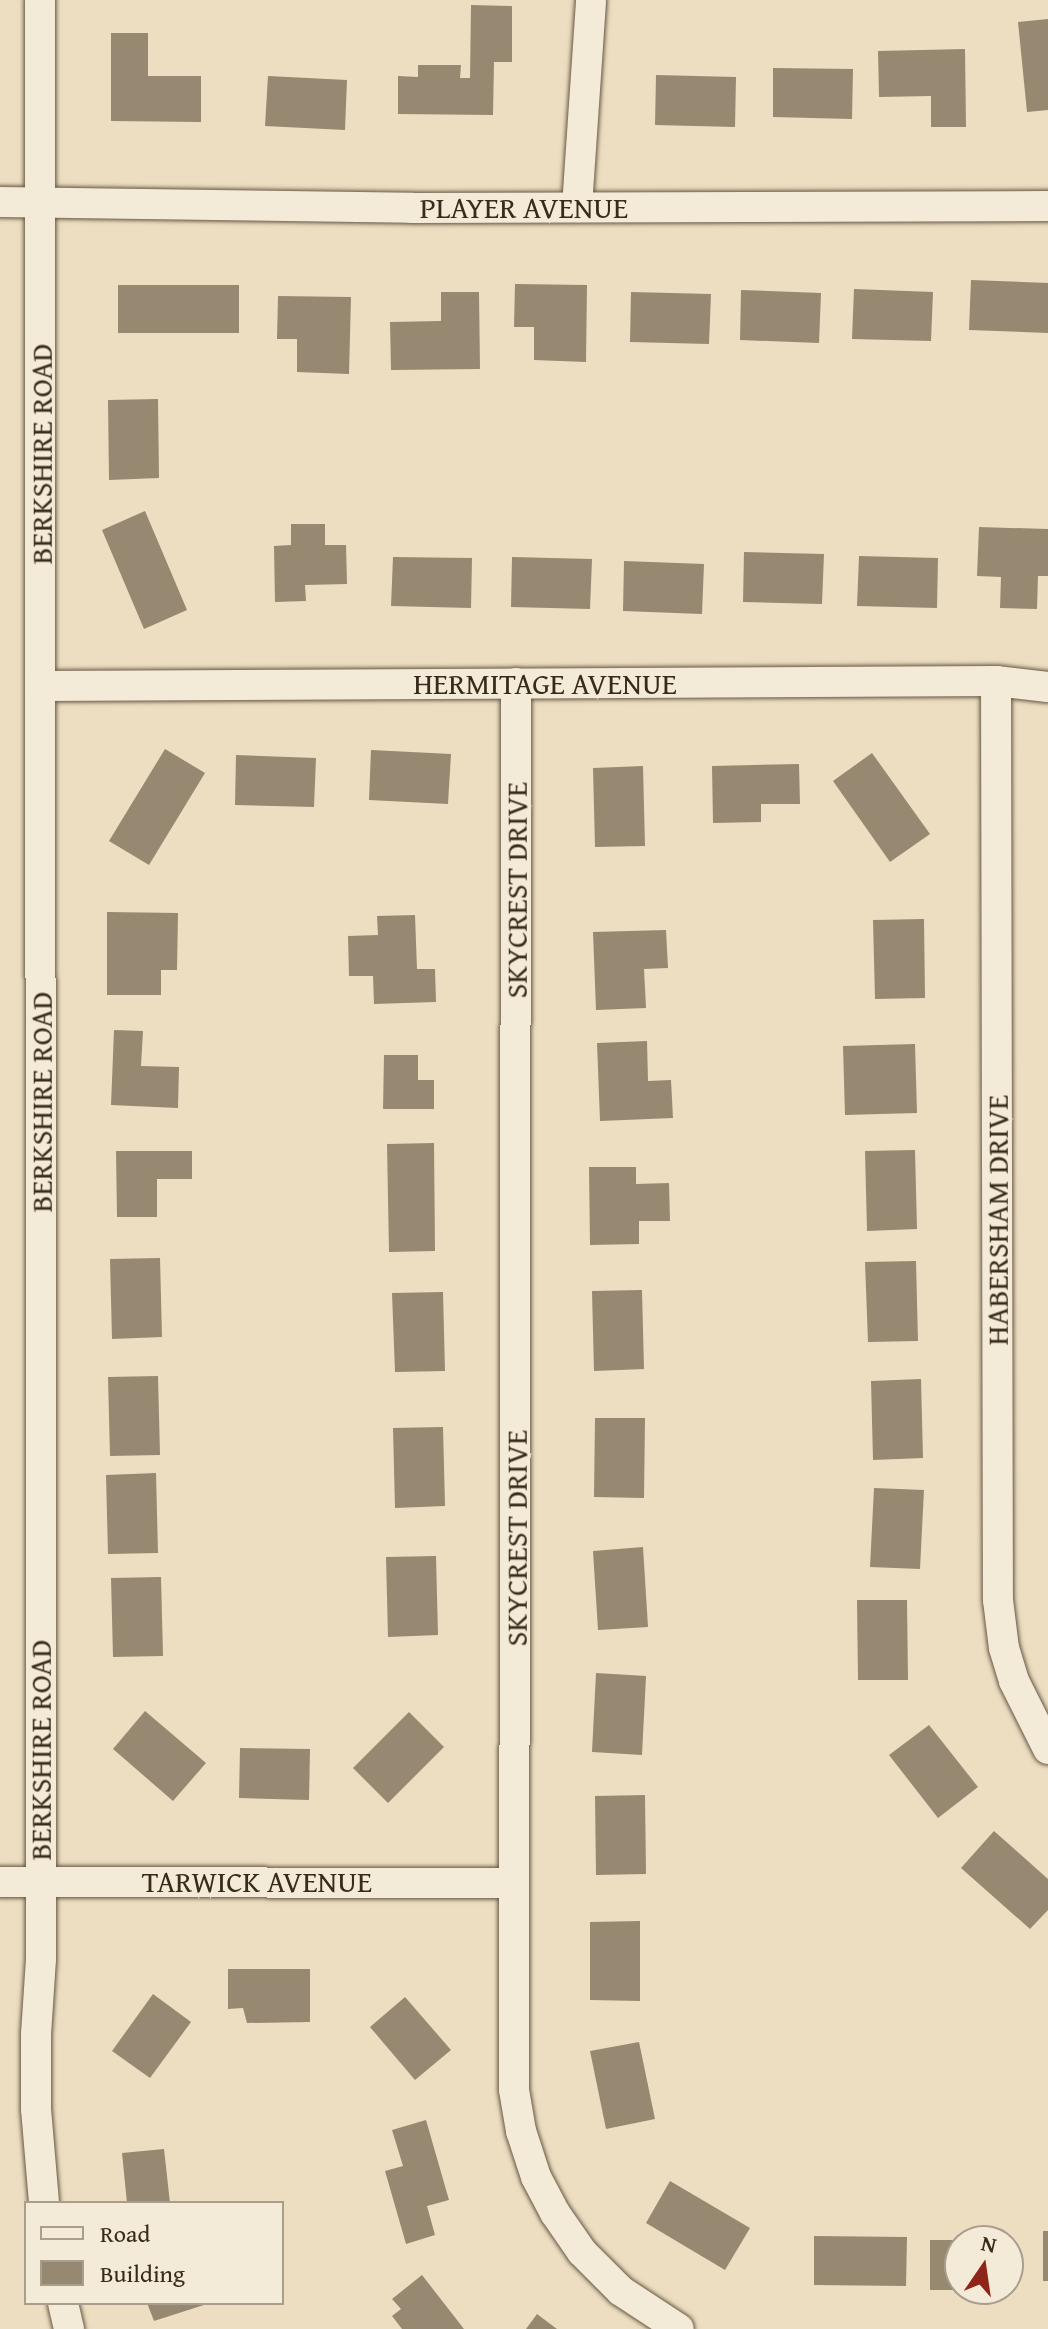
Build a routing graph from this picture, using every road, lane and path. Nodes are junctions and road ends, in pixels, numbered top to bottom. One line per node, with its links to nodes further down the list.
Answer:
1 (40, 0): 4 (street, BERKSHIRE ROAD)
2 (591, 0): 6 (street)
3 (0, 202): 4 (street, PLAYER AVENUE)
4 (40, 203): 6 (street, PLAYER AVENUE); 9 (street, BERKSHIRE ROAD)
5 (1048, 206): 6 (street, PLAYER AVENUE)
6 (577, 207)
7 (996, 681): 8 (street, HERMITAGE AVENUE); 10 (street, HERMITAGE AVENUE); 11 (street, HABERSHAM DRIVE)
8 (516, 683): 9 (street, HERMITAGE AVENUE); 14 (street, SKYCREST DRIVE)
9 (41, 686): 13 (street, BERKSHIRE ROAD)
10 (1048, 687)
11 (1048, 1749)
12 (0, 1882): 13 (street, TARWICK AVENUE)
13 (40, 1882): 14 (street, TARWICK AVENUE); 15 (street, BERKSHIRE ROAD)
14 (513, 1883): 18 (street, SKYCREST DRIVE)
15 (44, 2201)
16 (63, 2305): 17 (street)
17 (69, 2329)
18 (679, 2329)

